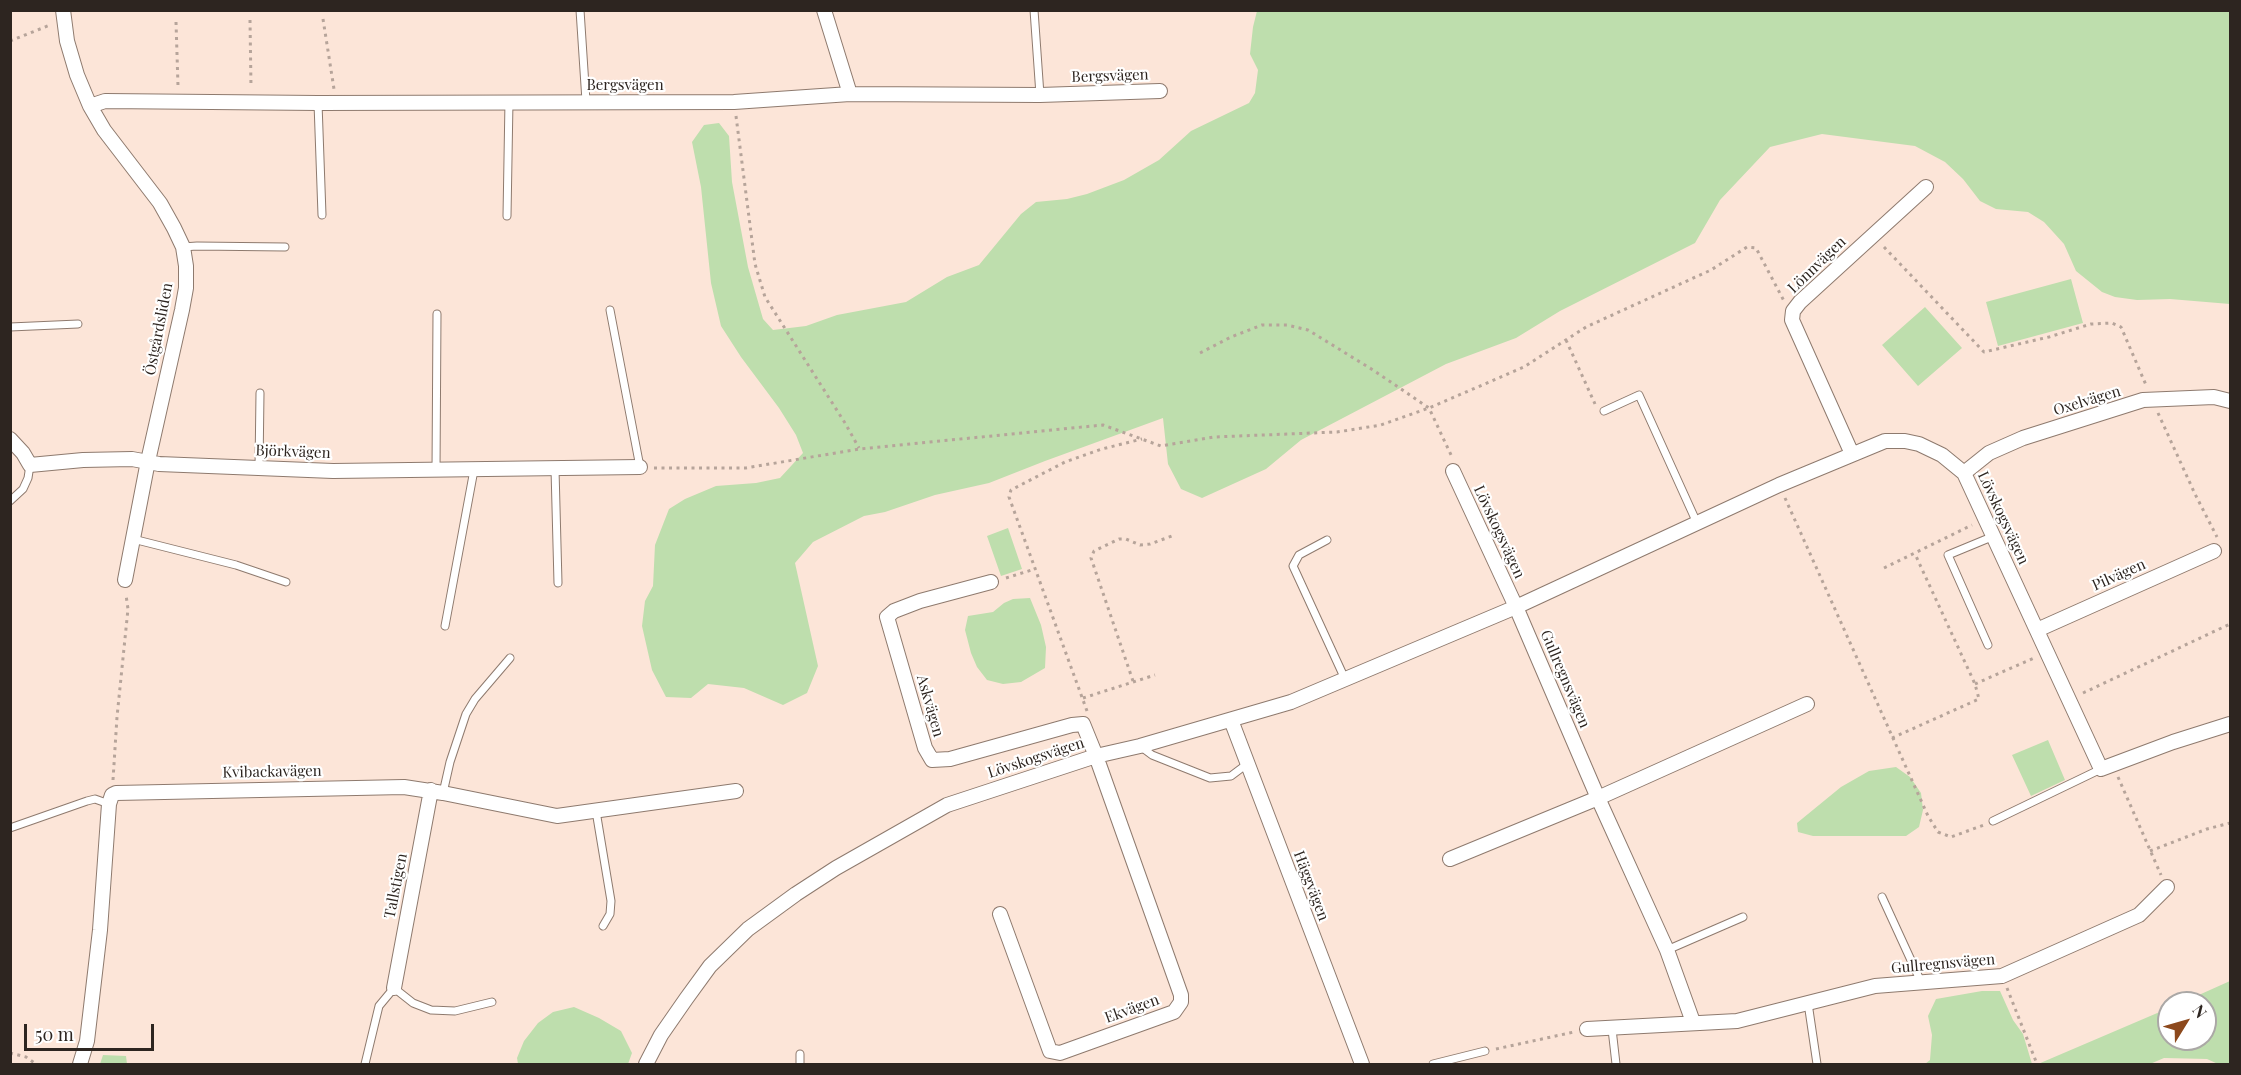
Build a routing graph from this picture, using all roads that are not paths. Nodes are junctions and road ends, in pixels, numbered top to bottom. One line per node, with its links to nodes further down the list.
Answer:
1 (580, 10): 9 (lane)
2 (824, 10): 6 (street)
3 (1034, 10): 7 (lane)
4 (63, 15): 11 (street, Östgårdsliden)
5 (1160, 91): 7 (street, Bergsvägen)
6 (850, 94): 7 (street, Bergsvägen); 9 (street, Bergsvägen)
7 (1040, 95)
8 (509, 101): 9 (street, Bergsvägen); 10 (street, Bergsvägen); 14 (lane)
9 (586, 101)
10 (318, 103): 11 (street, Bergsvägen); 13 (lane)
11 (90, 106): 15 (street, Östgårdsliden)
12 (1926, 187): 25 (street, Lönnvägen)
13 (322, 215)
14 (507, 216)
15 (183, 247): 16 (lane); 26 (street, Östgårdsliden)
16 (285, 248)
17 (610, 310): 28 (lane)
18 (437, 315): 32 (lane)
19 (78, 324): 20 (lane)
20 (10, 327)
21 (260, 393): 29 (lane)
22 (2230, 401): 34 (street, Oxelvägen)
23 (1604, 411): 36 (lane)
24 (10, 440): 27 (street)
25 (1852, 454): 34 (street, Lövskogsvägen); 36 (street, Lövskogsvägen)
26 (148, 461): 27 (street, Björkvägen); 29 (street, Björkvägen); 38 (street, Östgårdsliden)
27 (30, 465): 35 (lane)
28 (640, 467): 30 (street, Björkvägen)
29 (259, 468): 32 (street, Björkvägen)
30 (555, 469): 31 (street, Björkvägen); 44 (lane)
31 (474, 470): 32 (street, Björkvägen); 46 (lane)
32 (436, 471)
33 (1453, 471): 45 (street, Lövskogsvägen)
34 (1964, 473): 37 (street, Lövskogsvägen)
35 (10, 501)
36 (1697, 523): 45 (street, Lövskogsvägen)
37 (1994, 536): 47 (street, Lövskogsvägen); 48 (lane)
38 (133, 539): 41 (street, Östgårdsliden); 42 (lane)
39 (1327, 540): 50 (lane)
40 (2214, 551): 47 (street, Pilvägen)
41 (125, 580)
42 (286, 582)
43 (991, 582): 55 (street, Askvägen)
44 (558, 583)
45 (1516, 607): 50 (street, Lövskogsvägen); 60 (street, Gullregnsvägen)
46 (445, 626)
47 (2037, 630): 57 (street, Lövskogsvägen)
48 (1988, 645)
49 (510, 658): 58 (lane)
50 (1346, 679): 52 (street, Lövskogsvägen)
51 (1806, 704): 60 (street)
52 (1231, 720): 54 (street, Lövskogsvägen); 56 (street, Häggvägen)
53 (2230, 724): 57 (street)
54 (1140, 746): 55 (street, Lövskogsvägen); 56 (lane)
55 (1096, 756): 68 (street, Ekvägen); 83 (street, Lövskogsvägen)
56 (1247, 764): 85 (street, Häggvägen)
57 (2107, 767): 63 (lane)
58 (437, 791): 61 (street, Kvibackavägen); 62 (street, Kvibackavägen); 73 (street, Tallstigen)
59 (736, 791): 62 (street, Kvibackavägen)
60 (1598, 798): 65 (street); 71 (street, Gullregnsvägen)
61 (109, 804): 64 (lane); 81 (street)
62 (596, 811): 70 (lane)
63 (1993, 821)
64 (10, 828)
65 (1450, 859)
66 (2167, 888): 72 (street, Gullregnsvägen)
67 (1882, 897): 72 (lane)
68 (1000, 914)
69 (1743, 917): 71 (lane)
70 (603, 926)
71 (1667, 950): 76 (street, Gullregnsvägen)
72 (1922, 984): 75 (street, Gullregnsvägen)
73 (394, 988): 74 (lane); 82 (lane)
74 (492, 1002)
75 (1808, 1003): 76 (street, Gullregnsvägen); 88 (lane)
76 (1693, 1022): 78 (street, Gullregnsvägen)
77 (1587, 1029): 78 (street, Gullregnsvägen)
78 (1612, 1029): 87 (lane)
79 (1485, 1051): 86 (lane)
80 (800, 1054): 84 (lane)
81 (80, 1065)
82 (365, 1065)
83 (646, 1065)
84 (800, 1065)
85 (1362, 1065)
86 (1433, 1065)
87 (1616, 1065)
88 (1817, 1065)

